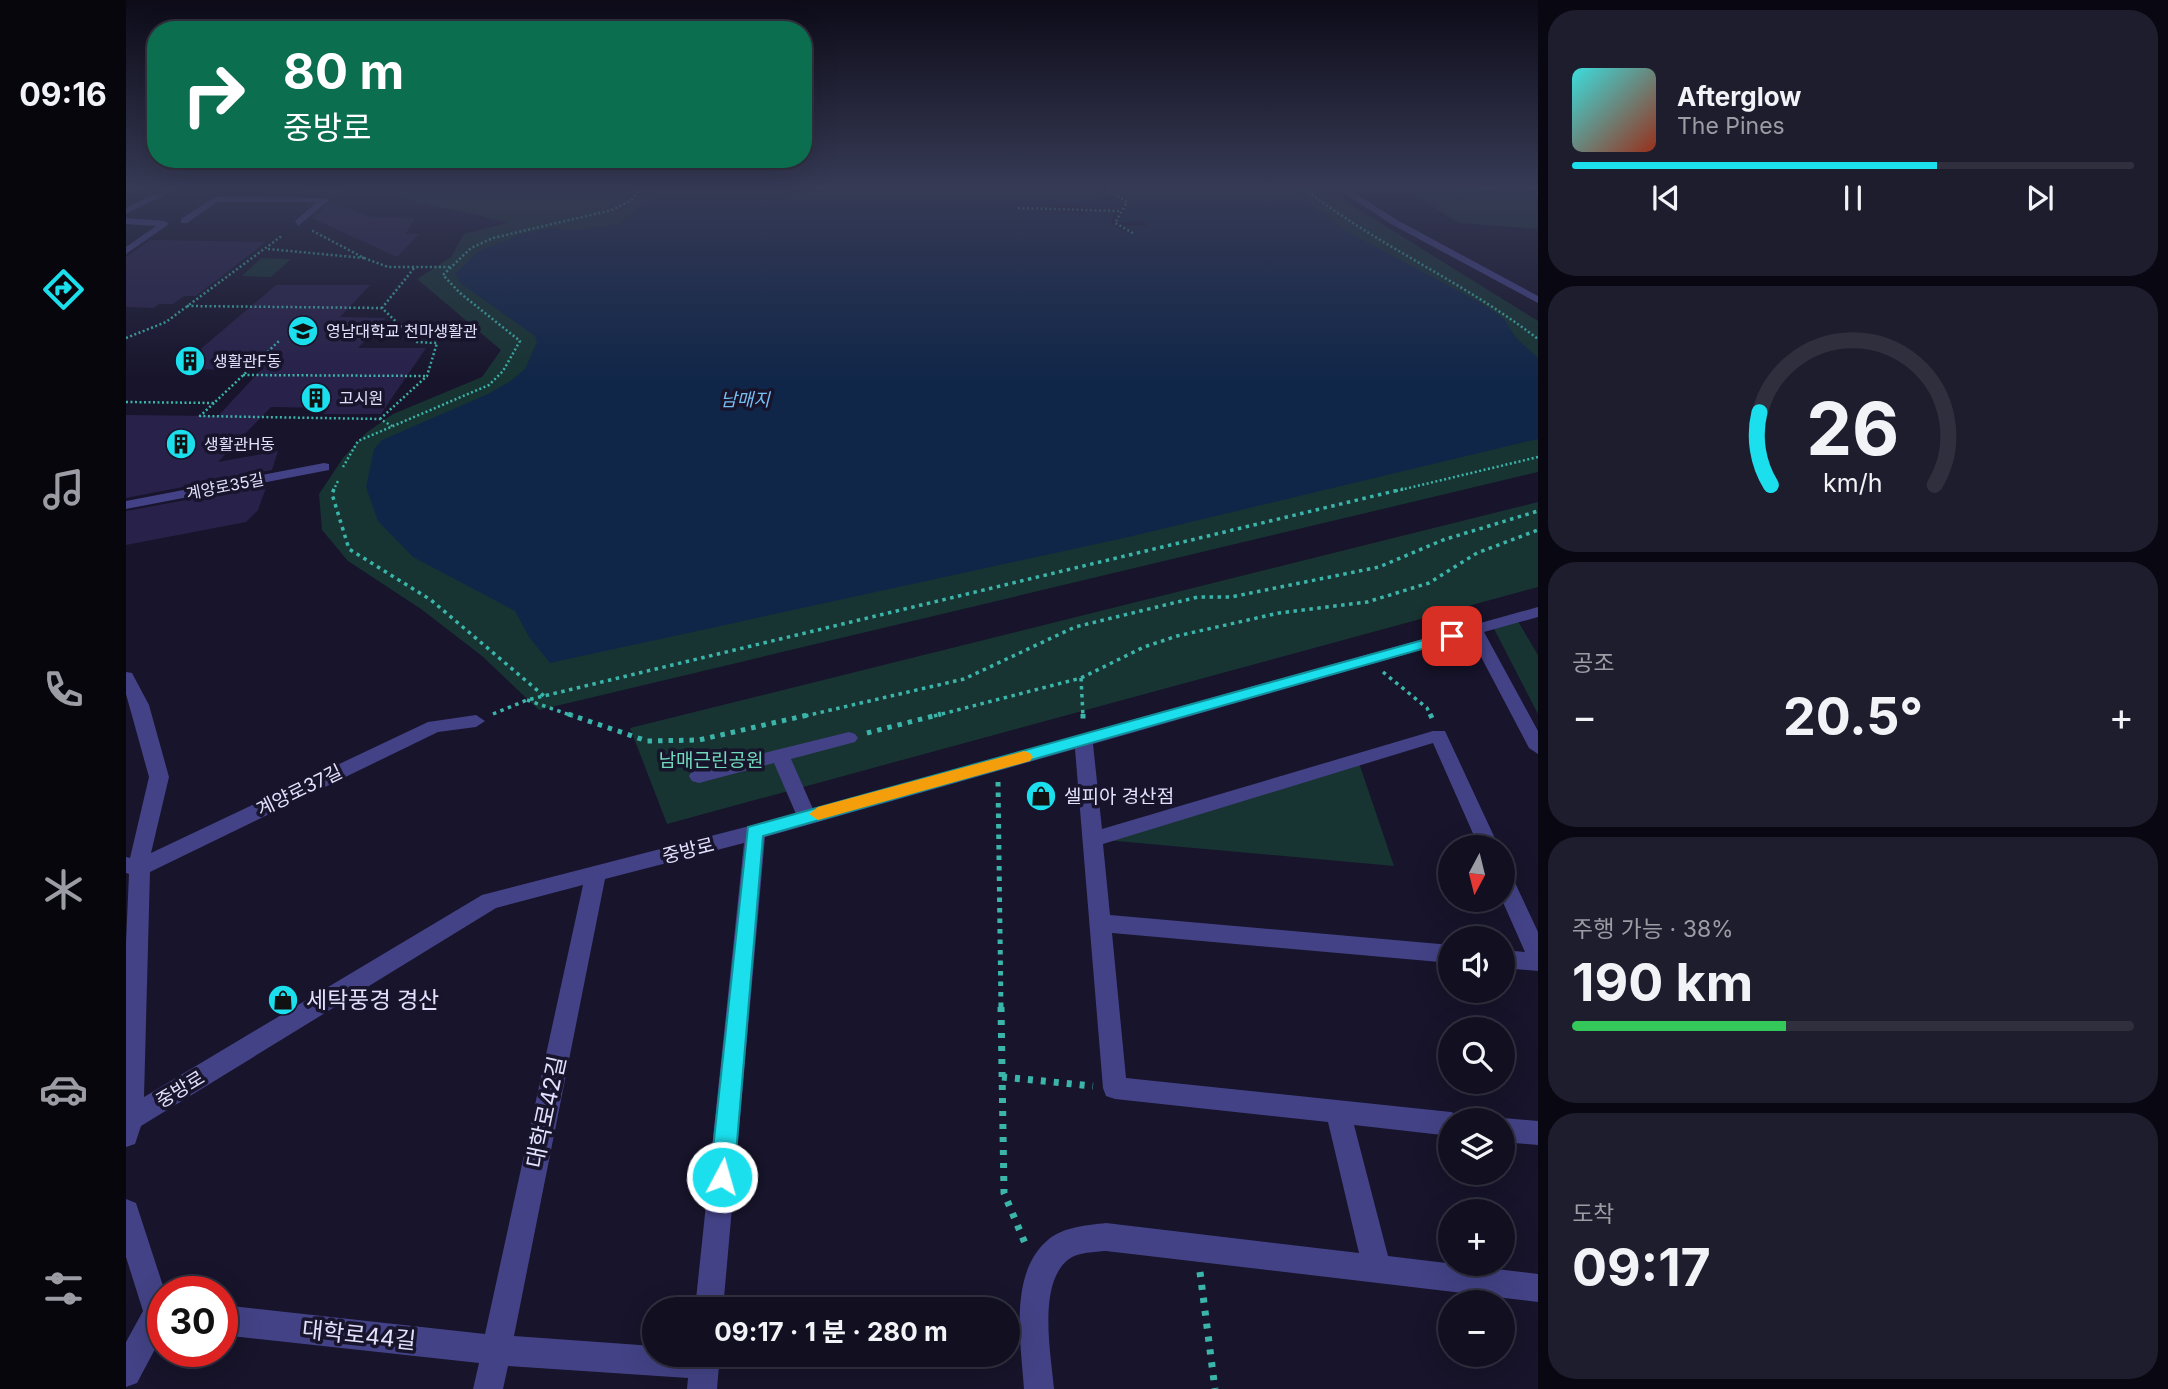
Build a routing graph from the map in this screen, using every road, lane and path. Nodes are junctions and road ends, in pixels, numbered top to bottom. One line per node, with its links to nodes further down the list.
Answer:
1 (264, 251): 11 (path)
2 (287, 251): 7 (path)
3 (350, 251): 7 (path)
4 (468, 251): 9 (path)
5 (1401, 251): 14 (path)
6 (1447, 251): 10 (street)
7 (364, 258): 8 (path)
8 (415, 267): 9 (path); 12 (path)
9 (451, 267): 21 (path)
10 (1538, 300)
11 (187, 306): 12 (path); 13 (path)
12 (382, 309): 17 (path)
13 (126, 338)
14 (1538, 338)
15 (279, 341): 16 (path)
16 (243, 375): 17 (path); 19 (path)
17 (427, 376): 20 (path)
18 (126, 402): 19 (path)
19 (214, 403): 20 (path)
20 (380, 419): 21 (path)
21 (393, 426): 32 (path)
22 (1538, 457): 32 (path)
23 (324, 467): 24 (street, 계양로35길)
24 (126, 505)
25 (1538, 511): 33 (path)
26 (1538, 530): 31 (path)
27 (1538, 612): 28 (street, 중방로)
28 (1475, 630): 29 (street, 중방로); 38 (street)
29 (1367, 660): 35 (path); 37 (street, 중방로)
30 (126, 677): 46 (street)
31 (1081, 678): 36 (path); 37 (path)
32 (544, 696): 33 (path)
33 (527, 700): 34 (path)
34 (476, 721): 46 (street, 계양로37길)
35 (1439, 735): 44 (street); 45 (street)
36 (849, 738): 39 (street)
37 (1084, 741): 40 (street, 중방로); 45 (street)
38 (1538, 748)
39 (780, 755): 41 (street); 42 (street)
40 (997, 764): 42 (street, 중방로); 54 (path)
41 (699, 776)
42 (807, 817): 43 (street, 중방로)
43 (754, 832): 47 (street, 중방로); 67 (street)
44 (1484, 835)
45 (1094, 839): 49 (street)
46 (133, 867): 58 (street)
47 (596, 874): 58 (street, 중방로); 70 (street, 대학로42길)
48 (1516, 907): 51 (street)
49 (1100, 923): 50 (street); 55 (street)
50 (1438, 953)
51 (1538, 956)
52 (1515, 960): 53 (street)
53 (1538, 962)
54 (1002, 1077): 55 (path); 65 (path)
55 (1115, 1088): 56 (street)
56 (1338, 1113): 57 (street); 63 (street)
57 (1438, 1123)
58 (128, 1125)
59 (1515, 1131): 60 (street)
60 (1538, 1133)
61 (126, 1213): 64 (street)
62 (1197, 1248): 63 (street); 65 (street); 75 (path)
63 (1377, 1270): 66 (street)
64 (147, 1276)
65 (1038, 1277): 74 (street)
66 (1538, 1288)
67 (710, 1297)
68 (238, 1322): 70 (street, 대학로44길)
69 (147, 1336): 72 (street)
70 (496, 1350): 71 (street); 73 (street, 대학로42길)
71 (704, 1369)
72 (126, 1372)
73 (488, 1389)
74 (1039, 1389)
75 (1215, 1389)

